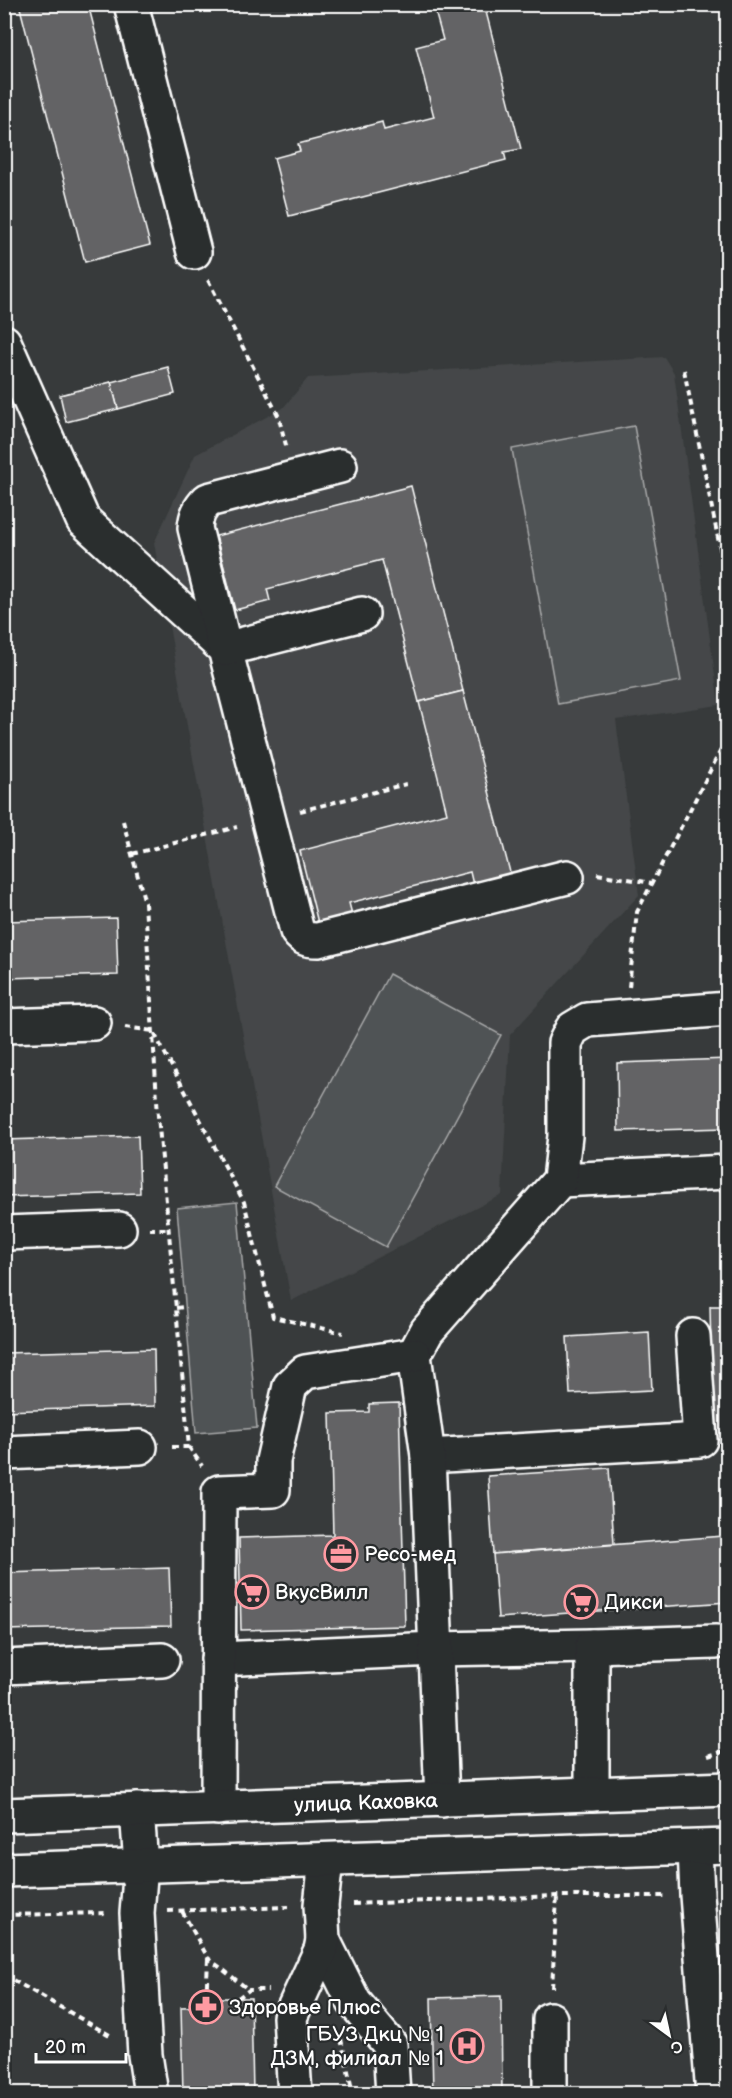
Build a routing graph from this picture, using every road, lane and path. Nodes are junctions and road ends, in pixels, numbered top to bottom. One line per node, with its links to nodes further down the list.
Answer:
1 (131, 4): 2 (main road)
2 (194, 252): 6 (path)
3 (4, 342): 9 (main road)
4 (684, 370): 7 (path)
5 (340, 466): 6 (main road)
6 (294, 477): 9 (main road)
7 (728, 567)
8 (362, 614): 9 (main road)
9 (225, 649): 12 (main road)
10 (728, 719): 13 (path)
11 (123, 821): 18 (path)
12 (567, 877): 13 (path)
13 (652, 883): 15 (path)
14 (728, 1009): 15 (main road)
15 (626, 1018): 20 (main road)
16 (94, 1023): 17 (main road); 18 (path)
17 (4, 1026)
18 (153, 1031): 24 (path); 26 (path)
19 (728, 1172): 20 (main road)
20 (560, 1180): 26 (main road)
21 (119, 1229): 22 (main road)
22 (4, 1233)
23 (185, 1307): 24 (path)
24 (176, 1308): 30 (path)
25 (693, 1336): 29 (main road)
26 (402, 1357): 29 (main road); 30 (main road)
27 (140, 1447): 28 (main road)
28 (4, 1454)
29 (428, 1455): 33 (main road)
30 (219, 1492): 34 (main road)
31 (716, 1642): 32 (main road)
32 (592, 1646): 33 (main road); 38 (main road)
33 (435, 1649): 34 (main road); 39 (main road)
34 (218, 1659): 40 (main road)
35 (162, 1660): 36 (main road)
36 (4, 1667)
37 (728, 1789): 38 (main road, улица Каховка)
38 (592, 1794): 39 (main road, улица Каховка)
39 (442, 1800): 40 (main road, улица Каховка)
40 (218, 1808): 41 (main road, улица Каховка)
41 (137, 1810): 42 (main road, улица Каховка); 46 (main road)
42 (4, 1815)
43 (728, 1846): 44 (main road)
44 (695, 1848): 45 (main road); 48 (main road)
45 (326, 1860): 46 (main road); 50 (main road)
46 (141, 1865): 47 (main road); 52 (main road)
47 (4, 1870)
48 (697, 1895): 49 (path); 65 (main road)
49 (557, 1896): 50 (path); 59 (path)
50 (321, 1905): 51 (path); 54 (main road)
51 (182, 1911): 52 (path); 55 (path)
52 (137, 1912): 53 (path); 60 (main road)
53 (4, 1916)
54 (323, 1940): 62 (main road); 63 (main road)
55 (208, 1958): 57 (path); 58 (path)
56 (4, 1975): 60 (path)
57 (249, 1990)
58 (206, 2007)
59 (550, 2019): 64 (main road)
60 (145, 2055): 61 (main road)
61 (151, 2094)
62 (295, 2094)
63 (393, 2094)
64 (550, 2094)
65 (713, 2094)

